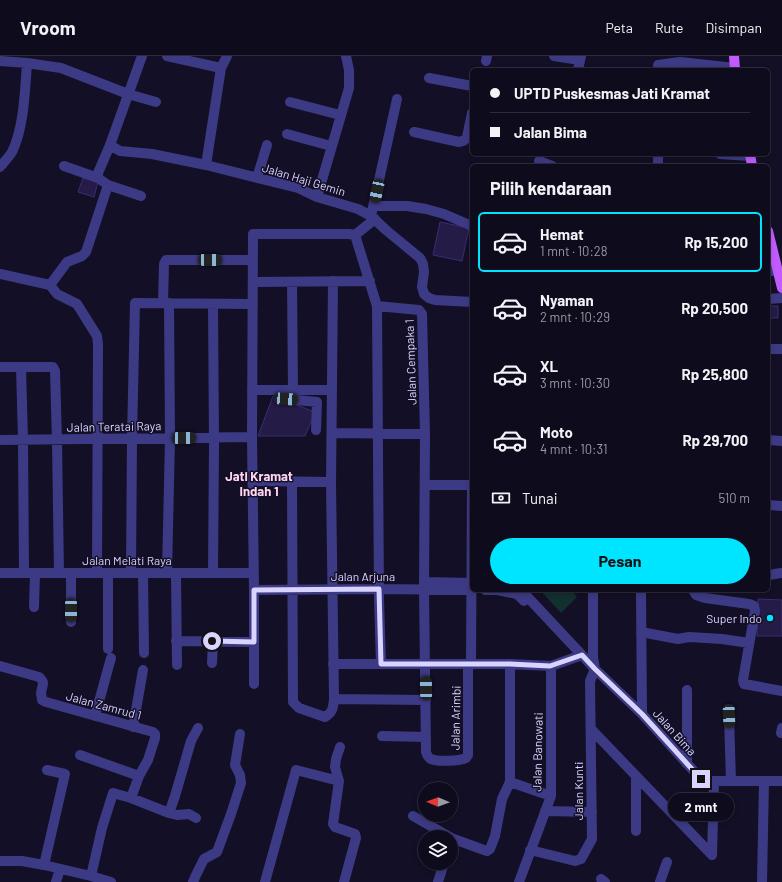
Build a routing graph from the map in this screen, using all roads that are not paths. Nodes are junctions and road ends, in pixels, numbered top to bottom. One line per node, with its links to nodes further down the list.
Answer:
1 (142, 56): 16 (street)
2 (167, 56): 11 (street)
3 (226, 56): 11 (street)
4 (346, 56): 20 (street)
5 (554, 56): 8 (street)
6 (734, 56): 13 (main road)
7 (0, 61): 9 (street)
8 (580, 62)
9 (27, 63): 16 (street); 31 (street)
10 (658, 64): 12 (street)
11 (220, 68): 29 (street)
12 (727, 68)
13 (735, 68)
14 (429, 78): 15 (street)
15 (470, 86)
16 (128, 94): 18 (street); 24 (street)
17 (397, 99): 37 (street)
18 (156, 102)
19 (290, 102): 20 (street)
20 (340, 115): 26 (street)
21 (470, 123): 22 (street)
22 (414, 132)
23 (287, 134): 26 (street)
24 (110, 145): 29 (street, Jalan Haji Gemin); 32 (street)
25 (267, 145): 33 (street)
26 (331, 146): 36 (street)
27 (732, 156): 28 (street)
28 (750, 159)
29 (206, 165): 33 (street, Jalan Haji Gemin)
30 (64, 166): 32 (street)
31 (0, 167)
32 (98, 178): 34 (street)
33 (257, 178): 36 (street, Jalan Haji Gemin)
34 (108, 185): 35 (street); 48 (street)
35 (141, 196)
36 (316, 197): 37 (street, Jalan Haji Gemin)
37 (373, 214): 38 (street); 39 (street); 52 (street, Jalan Haji Gemin)
38 (470, 225)
39 (355, 235): 41 (street); 45 (street)
40 (770, 249): 42 (main road)
41 (253, 260): 46 (street); 53 (street)
42 (773, 271): 49 (main road)
43 (0, 274): 48 (street)
44 (333, 281): 45 (street); 47 (street); 62 (street)
45 (370, 281): 56 (street)
46 (253, 282): 47 (street); 55 (street)
47 (292, 282): 63 (street)
48 (50, 285): 74 (street)
49 (782, 288)
50 (782, 298): 51 (street)
51 (770, 299)
52 (470, 302)
53 (166, 303): 54 (street); 71 (street); 72 (street)
54 (213, 304): 55 (street); 69 (street)
55 (253, 304): 61 (street)
56 (377, 306): 67 (street); 68 (street, Jalan Cempaka 1)
57 (770, 349): 58 (street)
58 (782, 349)
59 (0, 367): 60 (street)
60 (21, 367): 73 (street); 76 (street)
61 (252, 390): 63 (street); 70 (street)
62 (332, 390): 63 (street); 66 (street)
63 (299, 393): 64 (street); 65 (street)
64 (286, 399)
65 (316, 430)
66 (332, 433): 67 (street); 81 (street)
67 (377, 434): 68 (street); 103 (street)
68 (425, 434): 82 (street, Jalan Cempaka 1)
69 (214, 437): 70 (street, Jalan Teratai Raya); 72 (street, Jalan Teratai Raya); 96 (street)
70 (252, 437): 79 (street)
71 (132, 438): 72 (street, Jalan Teratai Raya); 74 (street, Jalan Teratai Raya); 93 (street)
72 (170, 438): 95 (street)
73 (57, 439): 74 (street, Jalan Teratai Raya); 76 (street, Jalan Teratai Raya); 89 (street)
74 (98, 439): 91 (street)
75 (0, 440): 76 (street, Jalan Teratai Raya)
76 (23, 440): 87 (street)
77 (770, 440): 78 (street)
78 (782, 441)
79 (253, 481): 80 (street); 97 (street)
80 (292, 482): 81 (street); 105 (street)
81 (331, 482): 102 (street)
82 (425, 485): 83 (street); 100 (street, Jalan Cempaka 1)
83 (470, 485)
84 (770, 505): 85 (street)
85 (782, 506)
86 (0, 573): 87 (street, Jalan Melati Raya)
87 (24, 573): 88 (street, Jalan Melati Raya)
88 (34, 573): 89 (street, Jalan Melati Raya); 111 (street)
89 (59, 573): 90 (street, Jalan Melati Raya)
90 (71, 573): 91 (street, Jalan Melati Raya); 112 (street)
91 (97, 573): 92 (street, Jalan Melati Raya)
92 (108, 573): 93 (street, Jalan Melati Raya); 136 (street)
93 (131, 573): 94 (street, Jalan Melati Raya)
94 (143, 573): 95 (street, Jalan Melati Raya); 118 (street)
95 (172, 573): 96 (street, Jalan Melati Raya); 114 (street)
96 (213, 573): 97 (street, Jalan Melati Raya)
97 (253, 573): 104 (street)
98 (782, 573): 99 (street)
99 (770, 575)
100 (424, 586): 101 (street, Jalan Arjuna); 103 (street, Jalan Arjuna); 123 (street, Jalan Arimbi)
101 (470, 586)
102 (332, 589): 103 (street, Jalan Arjuna); 105 (street, Jalan Arjuna); 121 (street)
103 (379, 589): 122 (street)
104 (254, 590): 105 (street, Jalan Arjuna); 116 (street)
105 (293, 590): 133 (street)
106 (472, 592): 124 (street)
107 (519, 592): 119 (street)
108 (593, 592): 119 (street)
109 (694, 592): 117 (street)
110 (641, 593): 113 (street)
111 (34, 607)
112 (71, 622)
113 (641, 632): 117 (street); 135 (street)
114 (176, 641): 115 (street); 126 (street)
115 (212, 641): 116 (street); 120 (street)
116 (254, 642): 130 (street)
117 (749, 643): 132 (street)
118 (144, 653)
119 (586, 661): 128 (street); 135 (street, Jalan Bima); 140 (street, Jalan Kunti)
120 (212, 663)
121 (333, 664): 122 (street); 133 (street)
122 (381, 664): 123 (street)
123 (425, 664): 124 (street); 134 (street, Jalan Arimbi)
124 (469, 664): 125 (street); 143 (street, Jalan Arimbi)
125 (510, 664): 128 (street); 154 (street)
126 (177, 665)
127 (0, 666): 136 (street, Jalan Zamrud 1)
128 (550, 666): 156 (street, Jalan Banowati)
129 (143, 670): 138 (street)
130 (254, 684)
131 (686, 690): 146 (street)
132 (782, 691)
133 (334, 699): 134 (street)
134 (426, 700): 143 (street, Jalan Arimbi)
135 (642, 714): 146 (street, Jalan Bima)
136 (95, 716): 138 (street, Jalan Zamrud 1)
137 (729, 716): 152 (street)
138 (133, 727): 148 (street, Jalan Zamrud 1)
139 (198, 728): 160 (street)
140 (591, 729): 149 (street); 159 (street, Jalan Kunti)
141 (240, 734): 175 (street)
142 (382, 736): 143 (street)
143 (426, 737)
144 (340, 747): 150 (street)
145 (80, 755): 148 (street)
146 (687, 764): 151 (street, Jalan Bima)
147 (47, 770): 169 (street)
148 (139, 776): 157 (street, Jalan Zamrud 1)
149 (636, 776): 151 (street); 164 (street)
150 (339, 781): 176 (street); 177 (street)
151 (714, 781): 152 (street, Jalan Bima)
152 (731, 781): 153 (street, Jalan Bima)
153 (764, 781): 155 (street, Jalan Bima); 181 (street)
154 (510, 782): 156 (street); 165 (street)
155 (782, 782)
156 (551, 796): 158 (street, Jalan Banowati)
157 (131, 798): 160 (street); 172 (street)
158 (545, 811): 159 (street); 166 (street, Jalan Banowati)
159 (592, 812): 166 (street, Jalan Kunti)
160 (169, 813): 162 (street)
161 (412, 816): 163 (street)
162 (196, 818)
163 (436, 830)
164 (636, 831)
165 (458, 841)
166 (530, 850): 179 (street, Jalan Banowati)
167 (0, 861): 169 (street)
168 (666, 862): 180 (street)
169 (44, 865): 170 (street)
170 (60, 869): 172 (street); 173 (street)
171 (442, 870): 178 (street)
172 (91, 876): 174 (street)
173 (56, 882)
174 (111, 882)
175 (194, 882)
176 (265, 882)
177 (344, 882)
178 (438, 882)
179 (519, 882)
180 (660, 882)
181 (762, 882)

